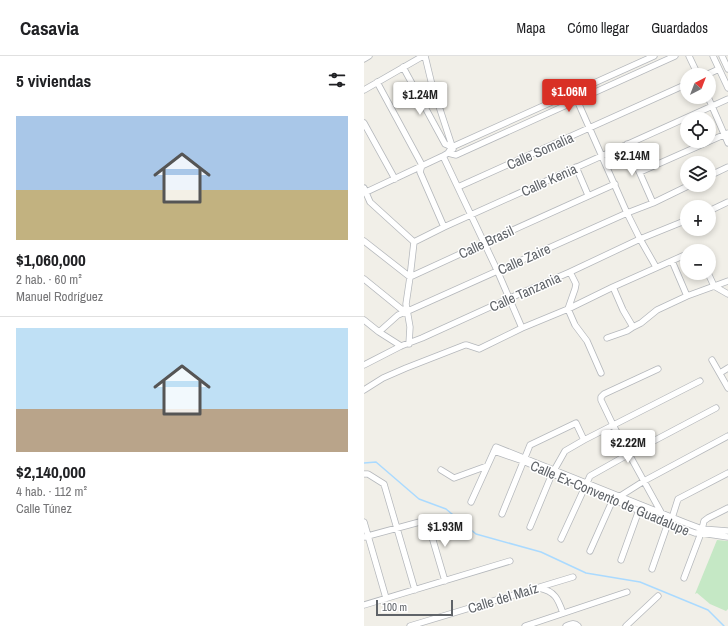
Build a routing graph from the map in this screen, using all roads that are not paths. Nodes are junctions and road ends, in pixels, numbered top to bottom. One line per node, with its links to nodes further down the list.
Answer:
1 (369, 56): 8 (street)
2 (424, 56): 9 (street); 27 (street)
3 (654, 56): 27 (street)
4 (675, 56): 19 (street)
5 (689, 56): 11 (street)
6 (713, 56): 12 (street)
7 (722, 56): 10 (street)
8 (364, 59)
9 (403, 67): 14 (street); 27 (street)
10 (728, 67)
11 (695, 68)
12 (719, 69): 13 (street); 16 (street)
13 (716, 70)
14 (377, 82): 17 (street); 31 (street)
15 (680, 87): 23 (street, Calle Somalia)
16 (728, 88)
17 (364, 90)
18 (728, 99): 21 (street, Calle Kenia)
19 (577, 100): 23 (street); 29 (street)
20 (711, 104): 21 (street)
21 (712, 107): 24 (street); 26 (street, Calle Kenia)
22 (364, 123): 36 (street)
23 (590, 128): 30 (street); 38 (street, Calle Somalia)
24 (726, 134): 25 (street); 34 (street)
25 (728, 143)
26 (627, 144): 30 (street, Calle Kenia); 34 (street)
27 (452, 147): 28 (street); 29 (street)
28 (446, 154): 29 (street); 31 (street); 38 (street)
29 (456, 155)
30 (603, 156): 32 (street, Calle Kenia); 37 (street)
31 (422, 166): 36 (street); 48 (street)
32 (576, 167): 41 (street); 46 (street, Calle Kenia)
33 (728, 167): 35 (street)
34 (640, 172): 43 (street)
35 (716, 173)
36 (395, 178): 40 (street)
37 (615, 184): 41 (street, Calle Brasil); 45 (street)
38 (458, 187): 46 (street)
39 (680, 190): 43 (street, Calle Zaire)
40 (365, 191): 51 (street)
41 (588, 195): 52 (street, Calle Brasil)
42 (728, 202): 44 (street)
43 (653, 203): 45 (street, Calle Zaire)
44 (716, 208)
45 (627, 212): 49 (street); 56 (street, Calle Zaire)
46 (471, 215): 48 (street, Calle Kenia); 52 (street)
47 (680, 223): 49 (street, Calle Tanzania)
48 (444, 227): 51 (street, Calle Kenia)
49 (640, 239): 55 (street); 57 (street, Calle Tanzania)
50 (364, 241): 58 (street)
51 (414, 242): 58 (street)
52 (484, 243): 56 (street); 58 (street, Calle Brasil)
53 (680, 257): 54 (street)
54 (672, 260): 55 (street); 65 (street)
55 (656, 267): 63 (street)
56 (497, 270): 66 (street); 68 (street, Calle Zaire)
57 (570, 272): 66 (street, Calle Tanzania); 67 (street)
58 (410, 277): 68 (street)
59 (364, 279): 68 (street)
60 (711, 280): 62 (street)
61 (728, 281): 62 (street)
62 (714, 286): 64 (street); 65 (street)
63 (613, 287): 67 (street); 70 (street)
64 (728, 294)
65 (687, 296): 70 (street)
66 (510, 298): 71 (street); 74 (street, Calle Tanzania)
67 (568, 309): 71 (street); 82 (street)
68 (408, 311): 72 (street, Calle Zaire); 74 (street)
69 (364, 320): 72 (street)
70 (632, 327): 73 (street)
71 (522, 328): 85 (street)
72 (379, 332): 75 (street)
73 (607, 338)
74 (409, 344): 75 (street, Calle Tanzania)
75 (401, 346): 78 (street, Calle Tanzania)
76 (364, 359): 78 (street)
77 (712, 360): 81 (street)
78 (367, 364)
79 (728, 368): 81 (street)
80 (658, 369): 87 (street)
81 (720, 373): 84 (street)
82 (601, 374)
83 (700, 380): 87 (street)
84 (728, 388)
85 (364, 390)
86 (716, 408): 90 (street)
87 (613, 425): 89 (street); 90 (street)
88 (728, 436): 97 (street)
89 (584, 440): 91 (street); 94 (street)
90 (629, 454): 97 (street); 98 (street)
91 (524, 459): 92 (street, Calle Ex-Convento de Guadalupe); 94 (street, Calle Ex-Convento de Guadalupe); 103 (street)
92 (488, 466): 93 (street); 100 (street)
93 (441, 470)
94 (553, 472): 98 (street, Calle Ex-Convento de Guadalupe); 108 (street)
95 (728, 473): 105 (street)
96 (364, 474): 109 (street)
97 (644, 481): 99 (street); 104 (street)
98 (585, 485): 99 (street, Calle Ex-Convento de Guadalupe); 114 (street)
99 (617, 498): 102 (street, Calle Ex-Convento de Guadalupe); 115 (street)
100 (472, 502)
101 (728, 508): 110 (street)
102 (642, 509): 104 (street, Calle Ex-Convento de Guadalupe); 107 (street, Calle Ex-Convento de Guadalupe); 116 (street)
103 (502, 514)
104 (662, 514): 105 (street, Calle Ex-Convento de Guadalupe); 107 (street)
105 (672, 518): 107 (street); 110 (street, Calle Ex-Convento de Guadalupe)
106 (364, 522): 112 (street)
107 (666, 522): 110 (street, Calle Ex-Convento de Guadalupe); 118 (street)
108 (530, 527)
109 (396, 528): 112 (street); 121 (street); 123 (street)
110 (702, 531): 111 (street, Calle Ex-Convento de Guadalupe); 113 (street, Calle Ex-Convento de Guadalupe); 120 (street)
111 (728, 531)
112 (366, 536): 126 (street)
113 (728, 537)
114 (561, 539)
115 (590, 551)
116 (621, 560)
117 (510, 561): 121 (street)
118 (652, 569)
119 (573, 577): 122 (street, Calle del Maíz)
120 (684, 578)
121 (446, 581): 123 (street)
122 (537, 588): 128 (street); 130 (street, Calle del Maíz)
123 (414, 590): 126 (street)
124 (627, 592): 128 (street)
125 (658, 596): 129 (street)
126 (386, 598): 127 (street)
127 (364, 605)
128 (563, 613): 131 (street)
129 (628, 625)
130 (410, 626)
131 (525, 626)
132 (566, 626): 133 (street)
133 (578, 626)

